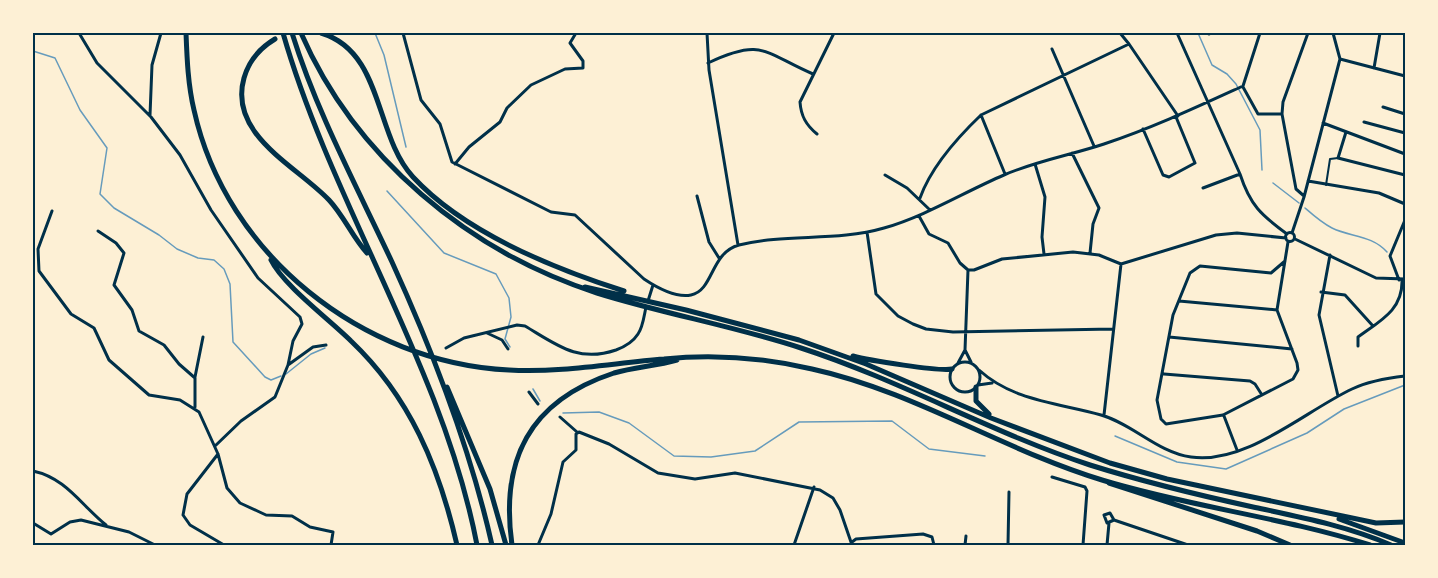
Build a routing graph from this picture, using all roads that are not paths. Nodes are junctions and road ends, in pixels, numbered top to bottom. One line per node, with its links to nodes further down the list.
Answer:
1 (79, 33): 34 (street)
2 (161, 33): 34 (street)
3 (186, 33): 71 (highway)
4 (283, 33): 72 (highway)
5 (292, 33): 106 (highway)
6 (301, 33): 78 (highway)
7 (321, 33): 81 (highway)
8 (404, 33): 45 (street)
9 (576, 33): 45 (street)
10 (706, 33): 22 (street)
11 (834, 33): 24 (street)
12 (1120, 33): 19 (street)
13 (1177, 33): 28 (street)
14 (1260, 33): 27 (street)
15 (1308, 33): 30 (street)
16 (1333, 33): 21 (street)
17 (1380, 33): 23 (street)
18 (275, 39): 72 (highway)
19 (1129, 44): 25 (street); 33 (street)
20 (1052, 49): 25 (street)
21 (1340, 59): 23 (street); 36 (street)
22 (708, 63): 24 (street); 67 (street)
23 (1374, 68): 26 (street)
24 (813, 74): 40 (street)
25 (1063, 75): 32 (street); 41 (street)
26 (1405, 76)
27 (1243, 86): 28 (street); 30 (street)
28 (1208, 102): 33 (street); 48 (street)
29 (1383, 107): 31 (street)
30 (1282, 114): 55 (street)
31 (1405, 114)
32 (981, 115): 47 (street); 56 (street)
33 (1177, 116): 37 (street); 37 (street)
34 (151, 117): 100 (street)
35 (1364, 122): 39 (street)
36 (1322, 123): 38 (street); 51 (street)
37 (1143, 129): 41 (street)
38 (1346, 132): 43 (street); 44 (street)
39 (1405, 133)
40 (817, 134)
41 (1095, 146): 42 (street)
42 (1072, 153): 46 (street); 68 (street)
43 (1405, 154)
44 (1338, 158): 50 (street); 52 (street)
45 (455, 164): 79 (street)
46 (1035, 164): 47 (street); 69 (street)
47 (1005, 174): 58 (street)
48 (1240, 174): 53 (street); 65 (street)
49 (885, 175): 56 (street)
50 (1405, 175)
51 (1308, 181): 52 (street); 55 (street)
52 (1326, 185): 57 (street)
53 (1203, 188)
54 (697, 196): 73 (street)
55 (1304, 196): 64 (street)
56 (920, 198): 58 (street)
57 (1405, 204)
58 (930, 210): 60 (street)
59 (52, 211): 113 (street)
60 (919, 216): 63 (street); 76 (street)
61 (1405, 220): 77 (street)
62 (98, 231): 105 (street)
63 (867, 232): 67 (street); 86 (street)
64 (1292, 233): 65 (street); 66 (street)
65 (1287, 238): 66 (street); 74 (street); 75 (street)
66 (1295, 239): 70 (street)
67 (738, 245): 73 (street)
68 (1090, 253): 69 (street); 75 (street)
69 (1044, 254): 76 (street)
70 (1330, 255): 77 (street); 80 (street)
71 (269, 256): 97 (highway); 139 (highway)
72 (370, 256): 140 (highway)
73 (719, 258): 79 (street)
74 (1285, 261): 82 (street); 83 (street)
75 (1121, 264): 85 (street)
76 (968, 270): 86 (street)
77 (1402, 279): 84 (street)
78 (580, 286): 81 (highway); 154 (highway)
79 (652, 287): 87 (street)
80 (1321, 292): 84 (street); 111 (street)
81 (636, 297): 96 (highway)
82 (1179, 301): 83 (street); 89 (street)
83 (1276, 310): 94 (street)
84 (1373, 327): 91 (street)
85 (1113, 329): 86 (street); 114 (street)
86 (965, 332): 95 (street)
87 (488, 333): 92 (street); 93 (street)
88 (203, 337): 105 (street)
89 (1170, 337): 94 (street); 103 (street)
90 (326, 345): 100 (street)
91 (1358, 346)
92 (447, 348)
93 (508, 349)
94 (1292, 349): 110 (street)
95 (965, 350): 98 (street); 99 (street)
96 (842, 355): 101 (highway); 117 (highway)
97 (685, 358): 124 (highway); 143 (highway)
98 (958, 363): 99 (street); 101 (street)
99 (972, 363): 102 (street)
100 (288, 365): 119 (street)
101 (952, 369): 108 (street)
102 (979, 370): 107 (street); 108 (street)
103 (1164, 374): 110 (street); 115 (street)
104 (1405, 376): 111 (street)
105 (195, 378): 113 (street)
106 (443, 380): 141 (highway); 142 (highway)
107 (993, 383): 108 (street); 114 (street)
108 (977, 386): 117 (highway)
109 (530, 392): 112 (street)
110 (1262, 395): 115 (street)
111 (1338, 396): 120 (street)
112 (538, 404)
113 (195, 408): 119 (street)
114 (1104, 415): 120 (street)
115 (1223, 415): 120 (street)
116 (560, 417): 118 (street)
117 (1015, 427): 127 (highway)
118 (577, 432): 125 (street); 144 (street)
119 (215, 446): 121 (street)
120 (1237, 450)
121 (218, 454): 137 (street); 138 (street)
122 (33, 470): 132 (street)
123 (1053, 477): 149 (street)
124 (1105, 481): 152 (highway); 153 (highway)
125 (814, 487): 134 (street); 145 (street)
126 (1009, 492): 148 (street)
127 (1308, 509): 129 (highway); 135 (highway)
128 (1114, 520): 131 (street); 131 (street); 151 (street)
129 (1405, 522)
130 (33, 523): 132 (street)
131 (1109, 523): 150 (street)
132 (107, 526): 136 (street)
133 (966, 536): 147 (street)
134 (852, 543): 146 (street)
135 (1405, 543)
136 (155, 545)
137 (224, 545)
138 (331, 545)
139 (457, 545)
140 (477, 545)
141 (492, 545)
142 (506, 545)
143 (512, 545)
144 (538, 545)
145 (794, 545)
146 (934, 545)
147 (965, 545)
148 (1008, 545)
149 (1083, 545)
150 (1107, 545)
151 (1188, 545)
152 (1290, 545)
153 (1370, 545)
154 (1391, 545)

